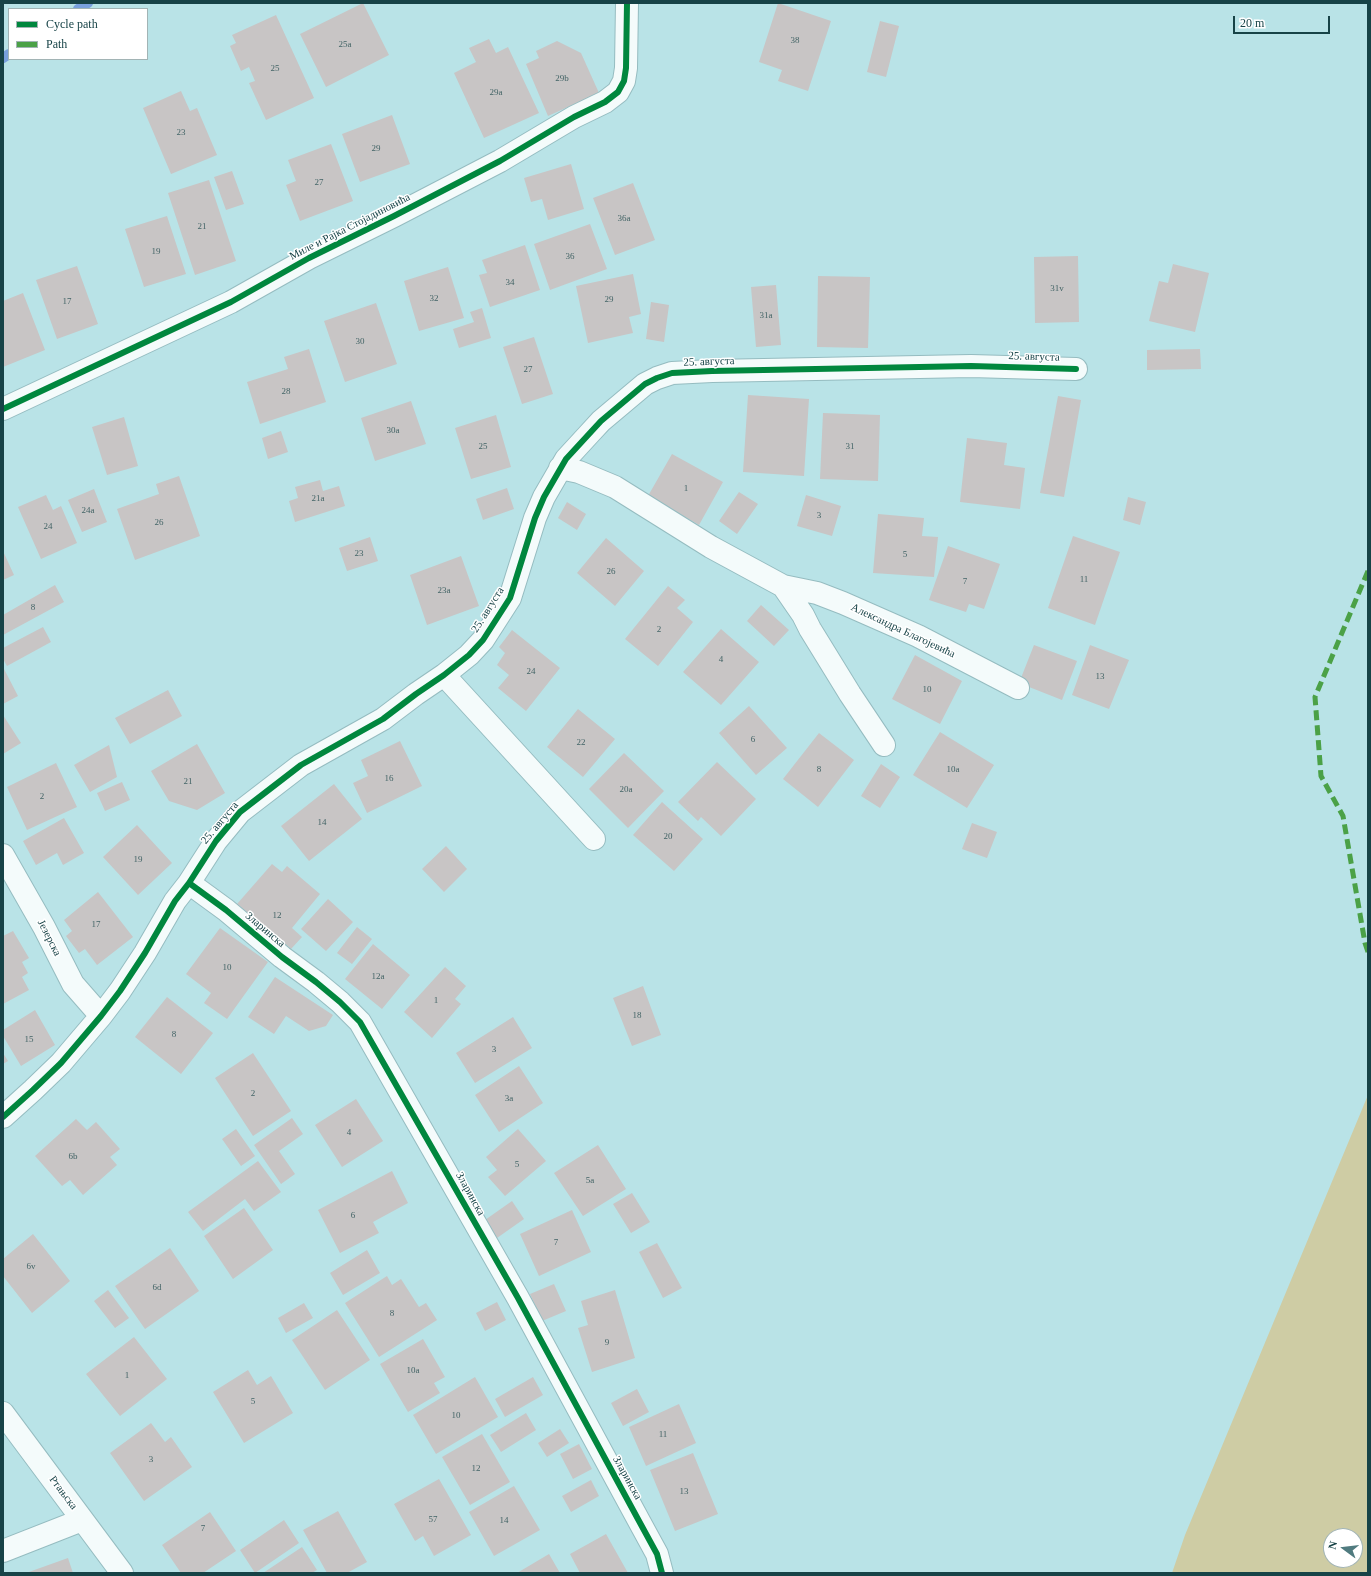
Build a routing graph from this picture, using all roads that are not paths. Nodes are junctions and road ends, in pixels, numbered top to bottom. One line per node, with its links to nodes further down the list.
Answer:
1 (627, 3): 3 (street, Миле и Рајка Стојадиновића)
2 (1076, 369): 4 (street, 25. августа)
3 (3, 409)
4 (560, 468): 5 (street, Александра Благојевића); 6 (street, 25. августа)
5 (783, 586): 7 (street, Александра Благојевића); 8 (street, Александра Благојевића)
6 (444, 675): 9 (street); 11 (street, 25. августа)
7 (1018, 688)
8 (884, 745)
9 (594, 839)
10 (3, 856): 12 (street, Језерска)
11 (189, 883): 12 (street, 25. августа); 18 (street, Зларинска)
12 (101, 1016): 13 (street, 25. августа)
13 (3, 1116)
14 (3, 1413): 15 (street, Ртањска)
15 (82, 1520): 16 (street); 17 (street, Ртањска)
16 (3, 1551)
17 (122, 1573)
18 (662, 1573)

